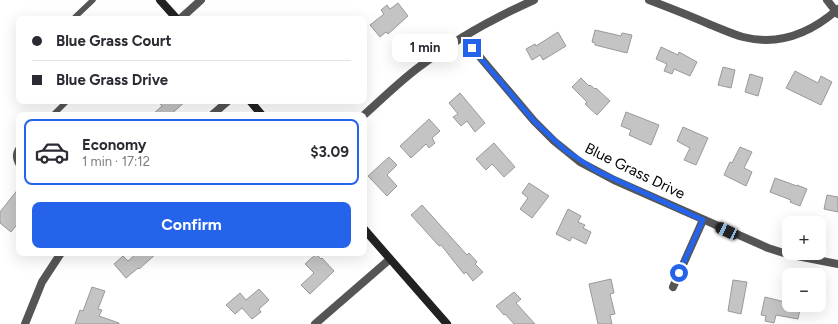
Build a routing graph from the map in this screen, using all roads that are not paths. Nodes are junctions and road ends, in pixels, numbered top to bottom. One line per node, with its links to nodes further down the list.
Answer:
1 (93, 0): 8 (lane)
2 (160, 0): 9 (street)
3 (202, 0): 10 (street)
4 (534, 0): 11 (street)
5 (649, 0): 7 (street)
6 (827, 0): 7 (street)
7 (837, 11)
8 (76, 16)
9 (174, 16)
10 (183, 16)
11 (463, 37): 18 (street); 19 (street, Blue Grass Drive)
12 (64, 104): 15 (lane)
13 (225, 104): 16 (street)
14 (253, 104): 17 (street)
15 (56, 112)
16 (215, 112)
17 (259, 112)
18 (367, 112)
19 (703, 220): 23 (street, Blue Grass Drive); 24 (street)
20 (367, 233): 22 (street)
21 (59, 256): 25 (street)
22 (390, 259): 26 (street); 27 (street)
23 (838, 264)
24 (673, 287)
25 (25, 324)
26 (316, 324)
27 (447, 324)

